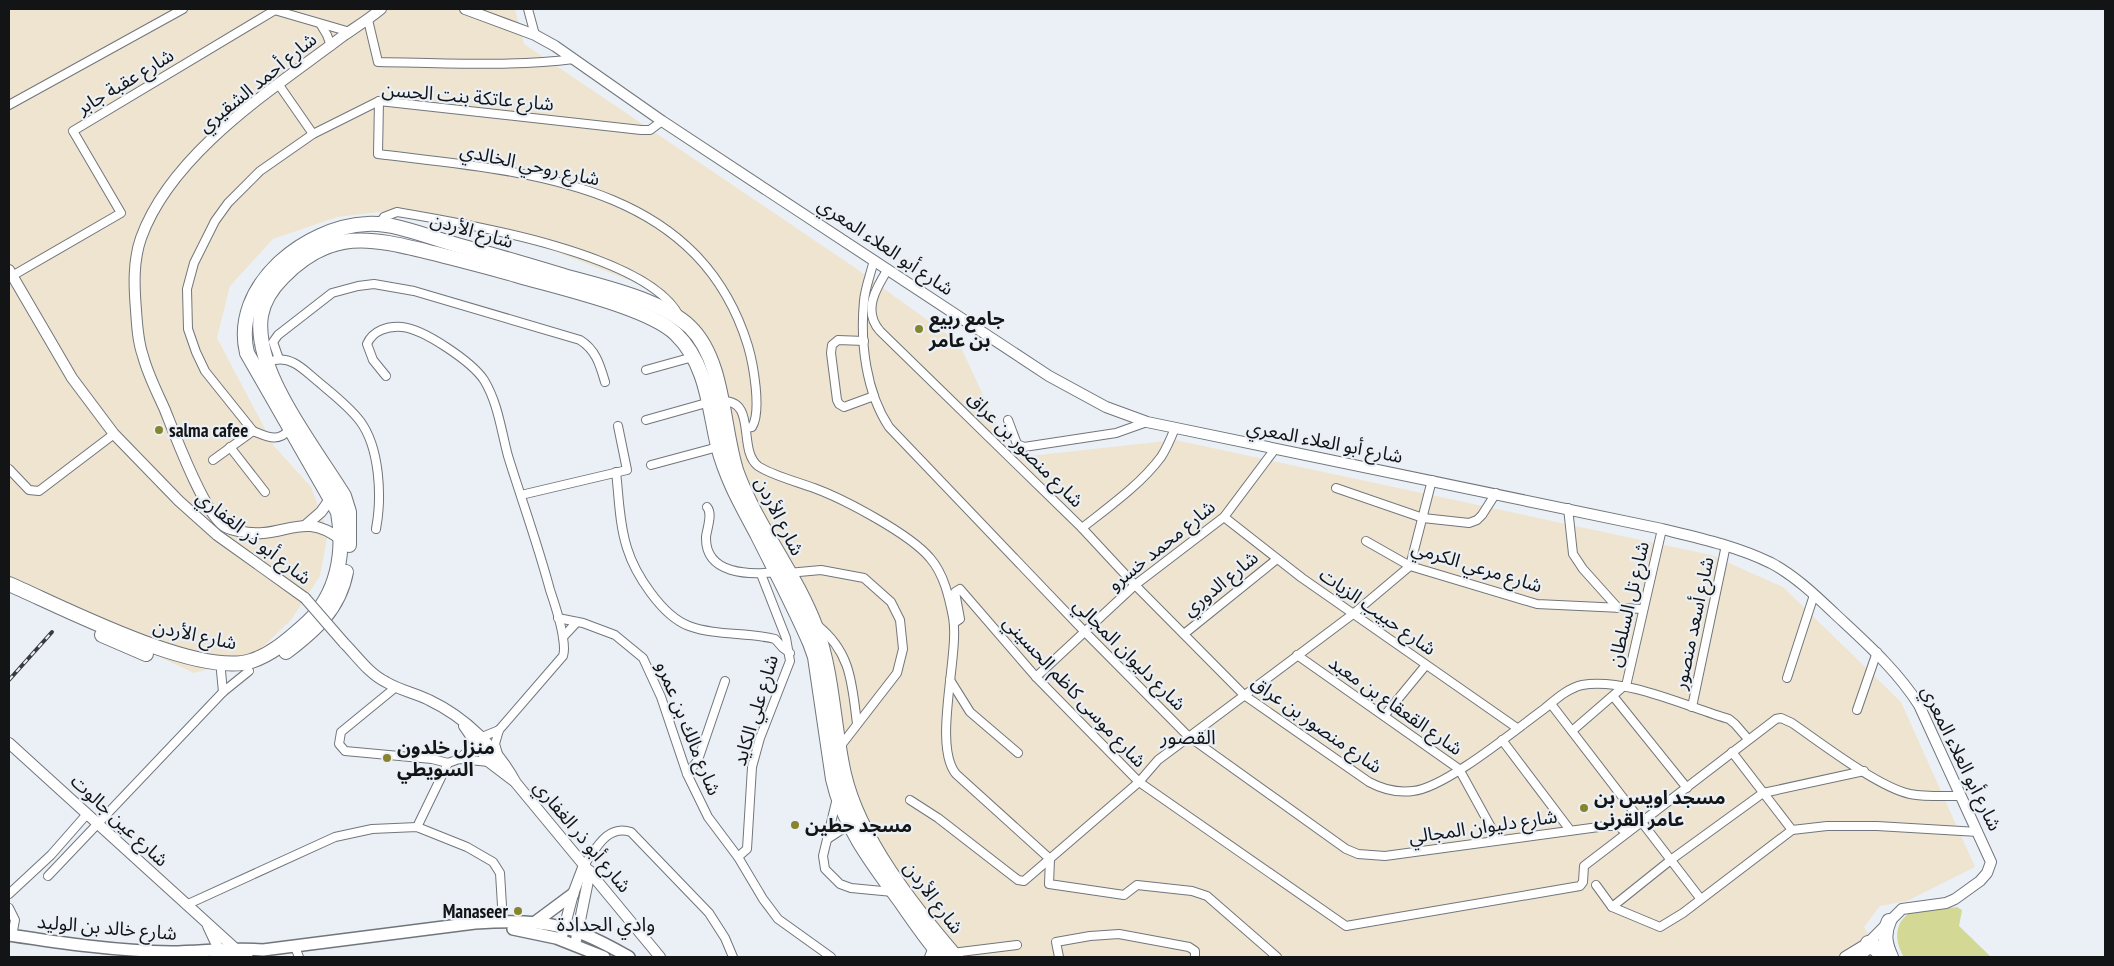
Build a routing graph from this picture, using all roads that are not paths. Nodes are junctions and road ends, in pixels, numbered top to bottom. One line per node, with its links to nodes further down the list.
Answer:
1 (183, 9): 14 (street)
2 (273, 9): 7 (street); 21 (street, شارع عقبة جابر)
3 (381, 9): 6 (street, شارع أحمد الشقيري)
4 (465, 9): 9 (street, شارع أبو العلاء المعري)
5 (528, 9): 9 (street)
6 (371, 15): 8 (street, شارع أحمد الشقيري); 11 (street)
7 (321, 25): 8 (street); 10 (street)
8 (350, 32): 10 (street, شارع أحمد الشقيري)
9 (535, 35): 11 (street, شارع أبو العلاء المعري)
10 (331, 46): 12 (street, شارع أحمد الشقيري)
11 (574, 59): 15 (street, شارع أبو العلاء المعري)
12 (279, 85): 16 (street); 58 (street, شارع أحمد الشقيري)
13 (379, 101): 15 (street, شارع عاتكة بنت الحسن); 16 (street, شارع عاتكة بنت الحسن); 36 (street, شارع روحي الخالدي)
14 (9, 105)
15 (662, 121): 18 (street, شارع أبو العلاء المعري)
16 (313, 134): 39 (street, شارع عاتكة بنت الحسن)
17 (379, 224): 19 (highway, شارع الأردن); 23 (street); 38 (highway, شارع الأردن)
18 (874, 260): 20 (street, شارع أبو العلاء المعري); 22 (street, شارع دليوان المجالي)
19 (496, 262): 23 (highway, شارع الأردن); 25 (highway, شارع الأردن); 26 (highway, شارع الأردن)
20 (888, 269): 22 (street, شارع دليوان المجالي); 34 (street, شارع أبو العلاء المعري)
21 (10, 273): 40 (street, شارع أبو ذر الغفاري)
22 (868, 303): 24 (street, شارع دليوان المجالي); 60 (street, شارع منصور بن عراق)
23 (682, 321): 31 (highway, شارع الأردن)
24 (864, 341): 30 (street, شارع دليوان المجالي); 30 (street)
25 (693, 357): 27 (street); 31 (highway, شارع الأردن)
26 (273, 360): 29 (street); 59 (street); 88 (highway, شارع الأردن)
27 (646, 370)
28 (386, 376): 52 (street)
29 (605, 382)
30 (874, 396): 80 (street, شارع دليوان المجالي)
31 (716, 401): 32 (street); 36 (street); 42 (highway, شارع الأردن); 67 (highway, شارع الأردن)
32 (646, 420)
33 (1008, 420): 34 (street)
34 (1146, 422): 37 (street, شارع أبو العلاء المعري)
35 (618, 426): 47 (street)
36 (746, 428): 78 (street)
37 (1175, 428): 43 (street, شارع أبو العلاء المعري); 60 (street)
38 (290, 429): 39 (street); 53 (highway, شارع الأردن)
39 (253, 431): 41 (street)
40 (114, 434): 46 (street); 94 (street, شارع أبو ذر الغفاري, bridge)
41 (230, 447): 44 (street); 50 (street)
42 (718, 447): 45 (street); 67 (highway, شارع الأردن)
43 (1275, 449): 48 (street, شارع أبو العلاء المعري); 56 (street, شارع محمد خسرو)
44 (213, 460)
45 (651, 464)
46 (9, 469)
47 (616, 472): 52 (street); 84 (street)
48 (1432, 480): 51 (street, شارع أبو العلاء المعري); 57 (street)
49 (1336, 488): 57 (street)
50 (265, 492)
51 (1496, 493): 55 (street, شارع أبو العلاء المعري); 57 (street)
52 (521, 495): 76 (street)
53 (331, 498): 58 (street); 62 (highway, شارع الأردن)
54 (707, 507): 68 (street)
55 (1568, 508): 61 (street, شارع أبو العلاء المعري); 72 (street)
56 (1224, 517): 65 (street, شارع حبيب الزيات); 69 (street, شارع محمد خسرو)
57 (1423, 518): 66 (street)
58 (306, 524): 62 (street)
59 (376, 528)
60 (1082, 528): 69 (street, شارع منصور بن عراق)
61 (1662, 529): 64 (street, شارع أبو العلاء المعري); 73 (street, شارع تل السلطان)
62 (341, 540): 75 (highway, شارع الأردن)
63 (1366, 541): 66 (street, شارع مرعي الكرمي)
64 (1726, 545): 71 (street, شارع أبو العلاء المعري); 99 (street, شارع أسعد منصور)
65 (1277, 559): 74 (street, شارع حبيب الزيات); 81 (street, شارع الدوري)
66 (1410, 566): 72 (street, شارع مرعي الكرمي); 74 (street, شارع موسى كاظم الحسيني)
67 (782, 573): 68 (street); 79 (highway, شارع الأردن); 102 (street); 125 (highway, شارع الأردن)
68 (761, 574): 84 (street, شارع علي الكايد)
69 (1135, 585): 80 (street, شارع محمد خسرو); 81 (street, شارع منصور بن عراق)
70 (9, 589): 75 (highway, شارع الأردن)
71 (1814, 595): 83 (street, شارع أبو العلاء المعري); 90 (street)
72 (1618, 608): 73 (street, شارع مرعي الكرمي)
73 (1643, 608): 93 (street, شارع تل السلطان)
74 (1352, 614): 85 (street, شارع موسى كاظم الحسيني); 86 (street, شارع حبيب الزيات)
75 (68, 615): 87 (highway, شارع الأردن)
76 (558, 618): 77 (street, شارع مالك بن عمرو); 82 (street)
77 (577, 622): 82 (street); 120 (street, شارع مالك بن عمرو)
78 (954, 623): 89 (street, شارع موسى كاظم الحسيني); 91 (street)
79 (814, 624): 102 (street); 111 (highway, شارع الأردن)
80 (1084, 631): 89 (street, شارع محمد خسرو); 106 (street, شارع دليوان المجالي)
81 (1184, 634): 96 (street, شارع منصور بن عراق)
82 (563, 637): 104 (street)
83 (1876, 652): 100 (street); 126 (street, شارع أبو العلاء المعري)
84 (790, 653): 139 (street, شارع علي الكايد)
85 (1298, 655): 96 (street, شارع موسى كاظم الحسيني); 101 (street, شارع القعقاع بن معبد)
86 (1426, 665): 101 (street); 103 (street, شارع حبيب الزيات)
87 (221, 671): 88 (highway, شارع الأردن); 95 (street)
88 (249, 671): 95 (street)
89 (1036, 677): 121 (street, شارع موسى كاظم الحسيني)
90 (1787, 678)
91 (949, 679): 113 (street); 140 (street)
92 (725, 681): 120 (street)
93 (1625, 686): 97 (street); 98 (street, شارع منصور بن عراق); 99 (street, شارع منصور بن عراق)
94 (396, 687): 108 (street, شارع أبو ذر الغفاري); 117 (street)
95 (223, 692): 130 (street)
96 (1244, 695): 106 (street, شارع موسى كاظم الحسيني); 118 (street, شارع منصور بن عراق)
97 (1613, 696): 105 (street); 123 (street)
98 (1551, 704): 103 (street, شارع منصور بن عراق); 105 (street)
99 (1692, 707): 107 (street, شارع منصور بن عراق)
100 (1857, 710)
101 (1384, 716): 118 (street, شارع القعقاع بن معبد)
102 (857, 724): 111 (street)
103 (1517, 728): 109 (street, شارع منصور بن عراق)
104 (499, 730): 108 (street); 114 (street)
105 (1572, 731): 129 (street)
106 (1188, 736): 121 (street, شارع موسى كاظم الحسيني); 138 (street, شارع دليوان المجالي)
107 (1748, 739): 112 (street); 119 (street)
108 (478, 740): 114 (street, شارع أبو ذر الغفاري); 115 (street); 116 (street, شارع أبو ذر الغفاري)
109 (1502, 740): 118 (street, شارع منصور بن عراق); 133 (street)
110 (9, 743): 128 (street, شارع عين جالوت)
111 (839, 749): 167 (highway, شارع الأردن)
112 (1732, 752): 123 (street); 124 (street)
113 (1018, 753)
114 (498, 754): 116 (street); 122 (street, شارع أبو ذر الغفاري)
115 (460, 759): 116 (street); 117 (street)
116 (489, 762): 122 (street, شارع أبو ذر الغفاري)
117 (448, 763): 132 (street)
118 (1459, 769): 138 (street, شارع القعقاع بن معبد)
119 (1864, 771): 124 (street); 126 (street)
120 (688, 774): 139 (street, شارع مالك بن عمرو)
121 (1139, 782): 136 (street); 140 (street)
122 (516, 784): 142 (street, شارع أبو ذر الغفاري)
123 (1687, 788): 129 (street)
124 (1763, 793): 134 (street); 141 (street)
125 (837, 796): 131 (highway, شارع الأردن); 137 (street)
126 (1960, 796): 135 (street, شارع أبو العلاء المعري)
127 (910, 800): 140 (street)
128 (87, 814): 130 (street, شارع عين جالوت); 146 (street)
129 (1643, 822): 136 (street); 141 (street)
130 (98, 824): 143 (street); 149 (street, شارع عين جالوت)
131 (849, 825): 137 (street); 145 (highway, شارع الأردن)
132 (417, 828): 149 (street); 152 (street)
133 (1570, 830): 136 (street, شارع دليوان المجالي); 138 (street, شارع دليوان المجالي)
134 (1792, 830): 135 (street); 148 (street)
135 (1978, 832): 156 (street, شارع أبو العلاء المعري)
136 (1627, 833)
137 (829, 838): 145 (street)
138 (1498, 840)
139 (738, 857): 173 (street, شارع مالك بن عمرو)
140 (1050, 859): 176 (street)
141 (1672, 859): 148 (street); 150 (street)
142 (587, 868): 147 (street); 158 (street); 171 (street, شارع أبو ذر الغفاري); 172 (street)
143 (48, 876)
144 (1596, 885): 150 (street)
145 (893, 892): 167 (highway, شارع الأردن)
146 (9, 894)
147 (573, 894): 154 (main road); 157 (street)
148 (1700, 898): 150 (street)
149 (186, 905): 153 (street, شارع عين جالوت)
150 (1612, 907)
151 (9, 908): 159 (street)
152 (503, 922): 154 (main road, شارع خالد بن الوليد); 155 (main road, شارع خالد بن الوليد)
153 (206, 923): 164 (street, شارع عين جالوت); 166 (street, شارع عين جالوت)
154 (534, 923): 157 (main road, شارع خالد بن الوليد)
155 (464, 925): 160 (main road, شارع خالد بن الوليد); 165 (main road, شارع خالد بن الوليد)
156 (1885, 925): 161 (street); 180 (highway)
157 (564, 928): 158 (main road, شارع خالد بن الوليد); 160 (street)
158 (577, 931): 162 (street); 170 (main road, شارع خالد بن الوليد)
159 (10, 937): 166 (main road, شارع خالد بن الوليد); 168 (main road, شارع خالد بن الوليد)
160 (562, 940): 162 (main road, شارع خالد بن الوليد)
161 (1871, 944): 177 (street); 178 (street); 179 (highway)
162 (575, 945): 169 (main road, شارع خالد بن الوليد)
163 (1017, 945): 167 (street)
164 (239, 951): 165 (main road, شارع خالد بن الوليد); 166 (main road, شارع خالد بن الوليد)
165 (297, 952)
166 (219, 954)
167 (942, 954)
168 (148, 957)
169 (604, 957)
170 (629, 957)
171 (660, 957)
172 (733, 957)
173 (831, 957)
174 (1059, 957): 175 (street)
175 (1195, 957)
176 (1276, 957)
177 (1845, 957)
178 (1858, 957)
179 (1885, 957)
180 (1891, 957)

